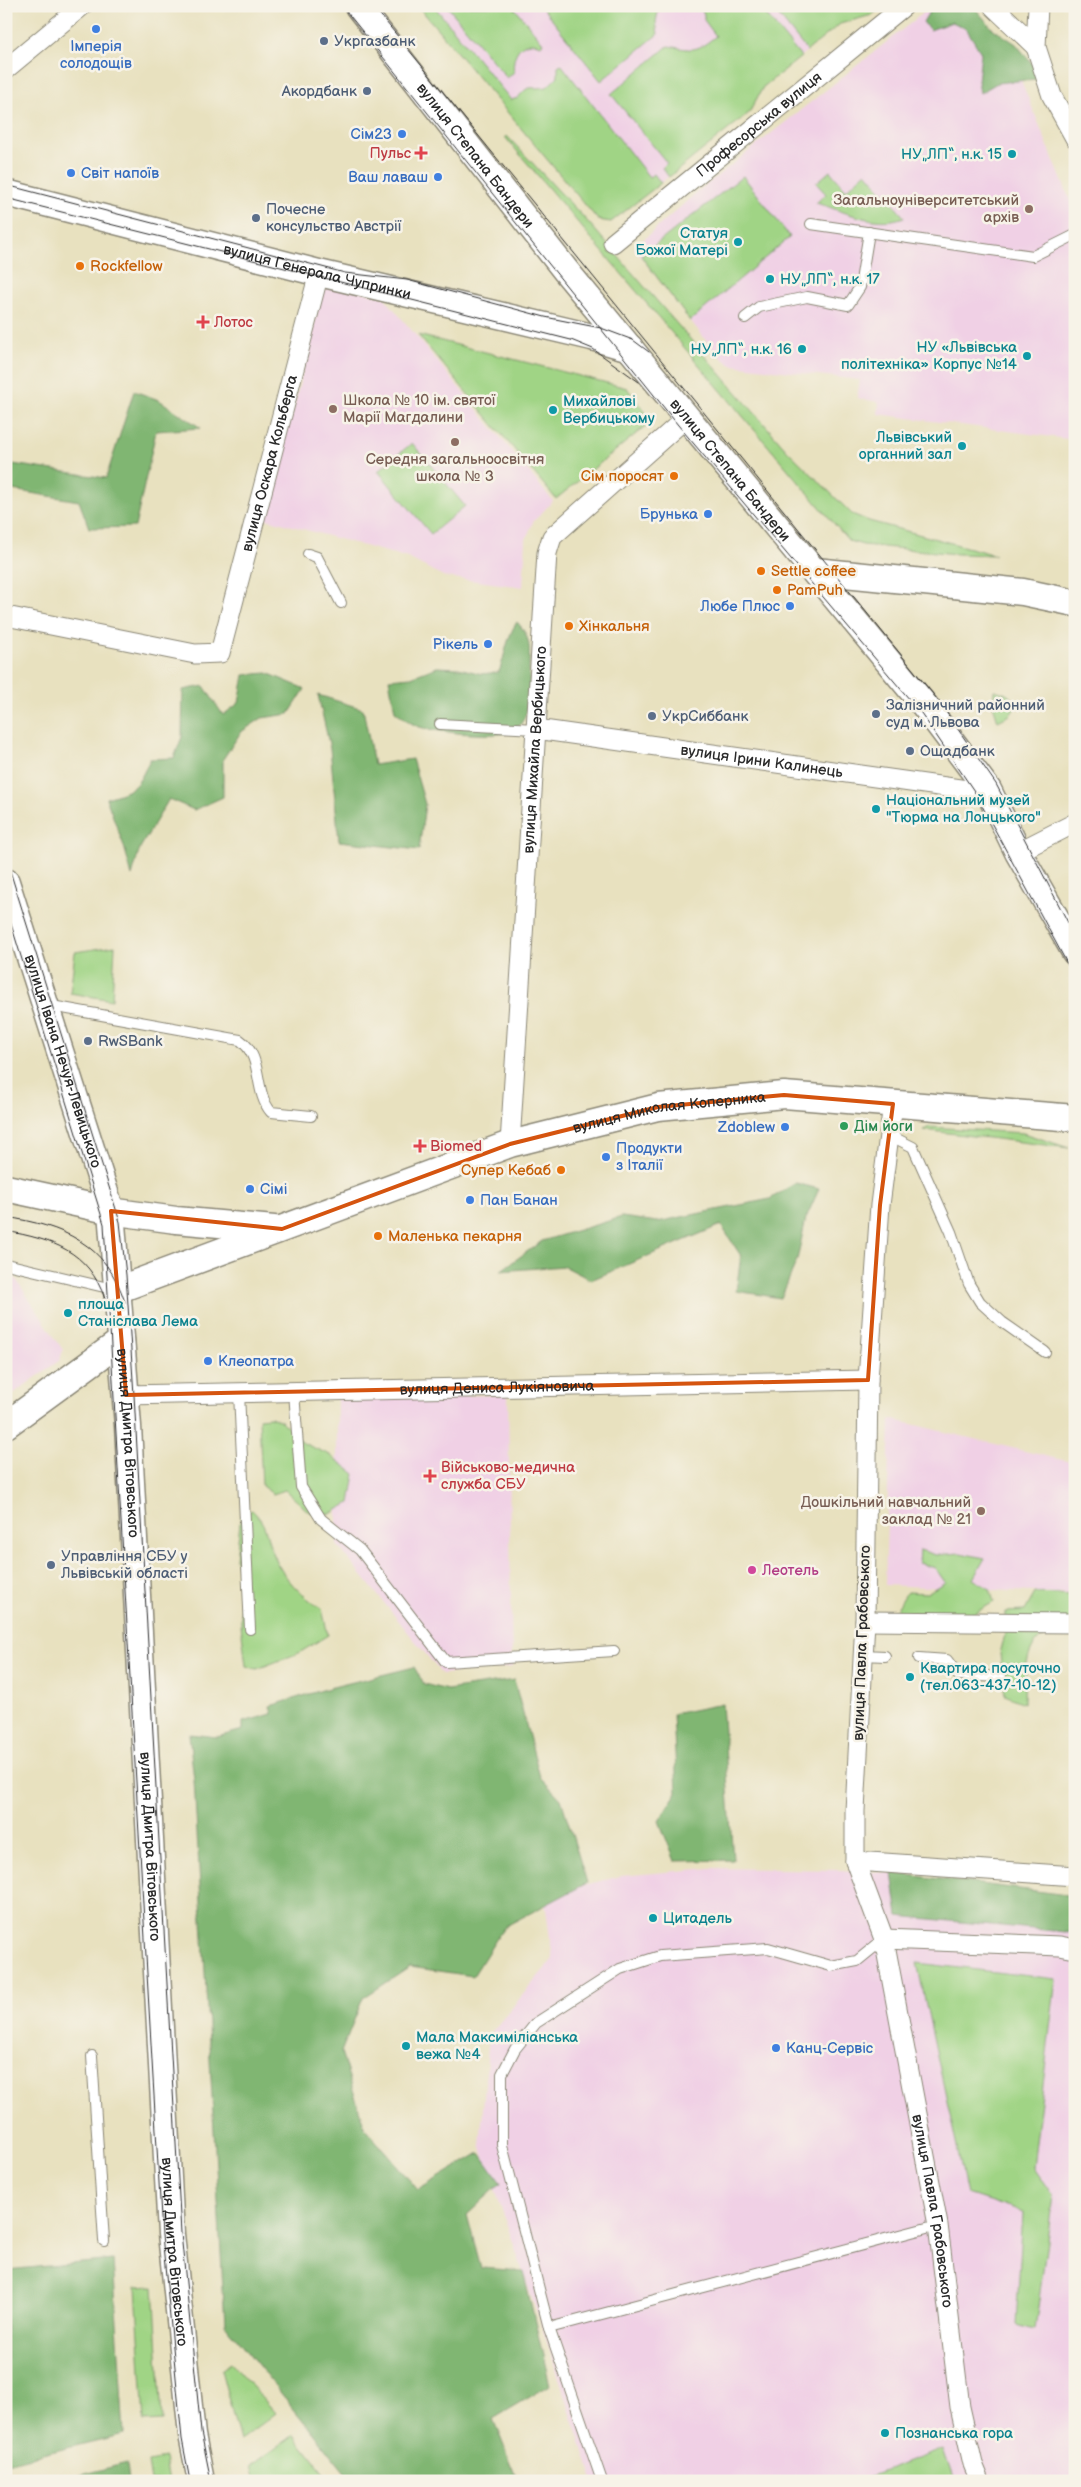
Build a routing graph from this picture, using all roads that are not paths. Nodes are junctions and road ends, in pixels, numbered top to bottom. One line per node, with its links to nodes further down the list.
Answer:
1 (82, 6): 7 (street)
2 (358, 6): 16 (main road, вулиця Степана Бандери)
3 (904, 6): 13 (street, Професорська вулиця)
4 (993, 6): 6 (street)
5 (1038, 6): 6 (street)
6 (1036, 47): 8 (street)
7 (6, 69)
8 (1075, 138)
9 (6, 193): 14 (main road, вулиця Генерала Чупринки)
10 (811, 224): 11 (lane)
11 (868, 232): 12 (lane); 15 (lane)
12 (1075, 235)
13 (614, 243)
14 (319, 272): 16 (main road, вулиця Генерала Чупринки); 22 (street, вулиця Оскара Кольберга)
15 (745, 318)
16 (630, 348): 17 (main road, вулиця Степана Бандери)
17 (687, 417): 19 (main road, вулиця Степана Бандери); 24 (street, вулиця Михайла Вербицького)
18 (308, 554): 20 (lane)
19 (815, 571): 21 (main road); 25 (main road, вулиця Степана Бандери)
20 (341, 603)
21 (1075, 603)
22 (6, 616)
23 (440, 724): 24 (lane)
24 (536, 730): 25 (street, вулиця Ірини Калинець); 35 (street, вулиця Михайла Вербицького)
25 (988, 790): 27 (main road, вулиця Степана Бандери)
26 (1075, 823): 27 (street)
27 (1018, 852): 29 (main road, вулиця Степана Бандери)
28 (6, 882): 30 (main road, вулиця Івана Нечуя-Левицького)
29 (1075, 952)
30 (45, 1005): 32 (lane); 37 (main road, вулиця Івана Нечуя-Левицького)
31 (893, 1104): 33 (main road, вулиця Миколая Коперника); 34 (street, вулиця Павла Грабовського); 35 (main road, вулиця Миколая Коперника)
32 (311, 1116)
33 (1075, 1118)
34 (888, 1135): 42 (lane); 43 (street, вулиця Павла Грабовського)
35 (510, 1144): 38 (main road, вулиця Миколая Коперника)
36 (6, 1188): 37 (main road, вулиця Миколая Коперника)
37 (111, 1211): 38 (main road, вулиця Миколая Коперника); 40 (main road, вулиця Дмитра Вітовського)
38 (282, 1229): 40 (main road, вулиця Миколая Коперника)
39 (6, 1264): 40 (lane)
40 (117, 1290): 41 (main road, вулиця Дмитра Вітовського)
41 (122, 1341): 46 (main road, вулиця Дмитра Вітовського); 47 (main road)
42 (1044, 1352)
43 (868, 1380): 44 (street, вулиця Дениса Лукіяновича); 48 (street, вулиця Павла Грабовського)
44 (294, 1392): 45 (street, вулиця Дениса Лукіяновича); 51 (lane)
45 (239, 1393): 46 (street, вулиця Дениса Лукіяновича); 50 (lane)
46 (126, 1395): 64 (main road, вулиця Дмитра Вітовського)
47 (6, 1425)
48 (865, 1621): 49 (street); 52 (street, вулиця Павла Грабовського)
49 (1075, 1623)
50 (250, 1629)
51 (614, 1651)
52 (863, 1655): 53 (lane); 56 (street, вулиця Павла Грабовського)
53 (885, 1656)
54 (919, 1658): 55 (lane)
55 (1001, 1677)
56 (855, 1861): 57 (street); 58 (street, вулиця Павла Грабовського)
57 (1075, 1876)
58 (884, 1938): 59 (street); 61 (street, вулиця Павла Грабовського); 63 (lane)
59 (1075, 1949)
60 (92, 2056): 62 (lane)
61 (938, 2225): 63 (lane); 66 (street, вулиця Павла Грабовського)
62 (104, 2241)
63 (549, 2328): 65 (lane)
64 (201, 2481)
65 (602, 2481)
66 (980, 2481)

